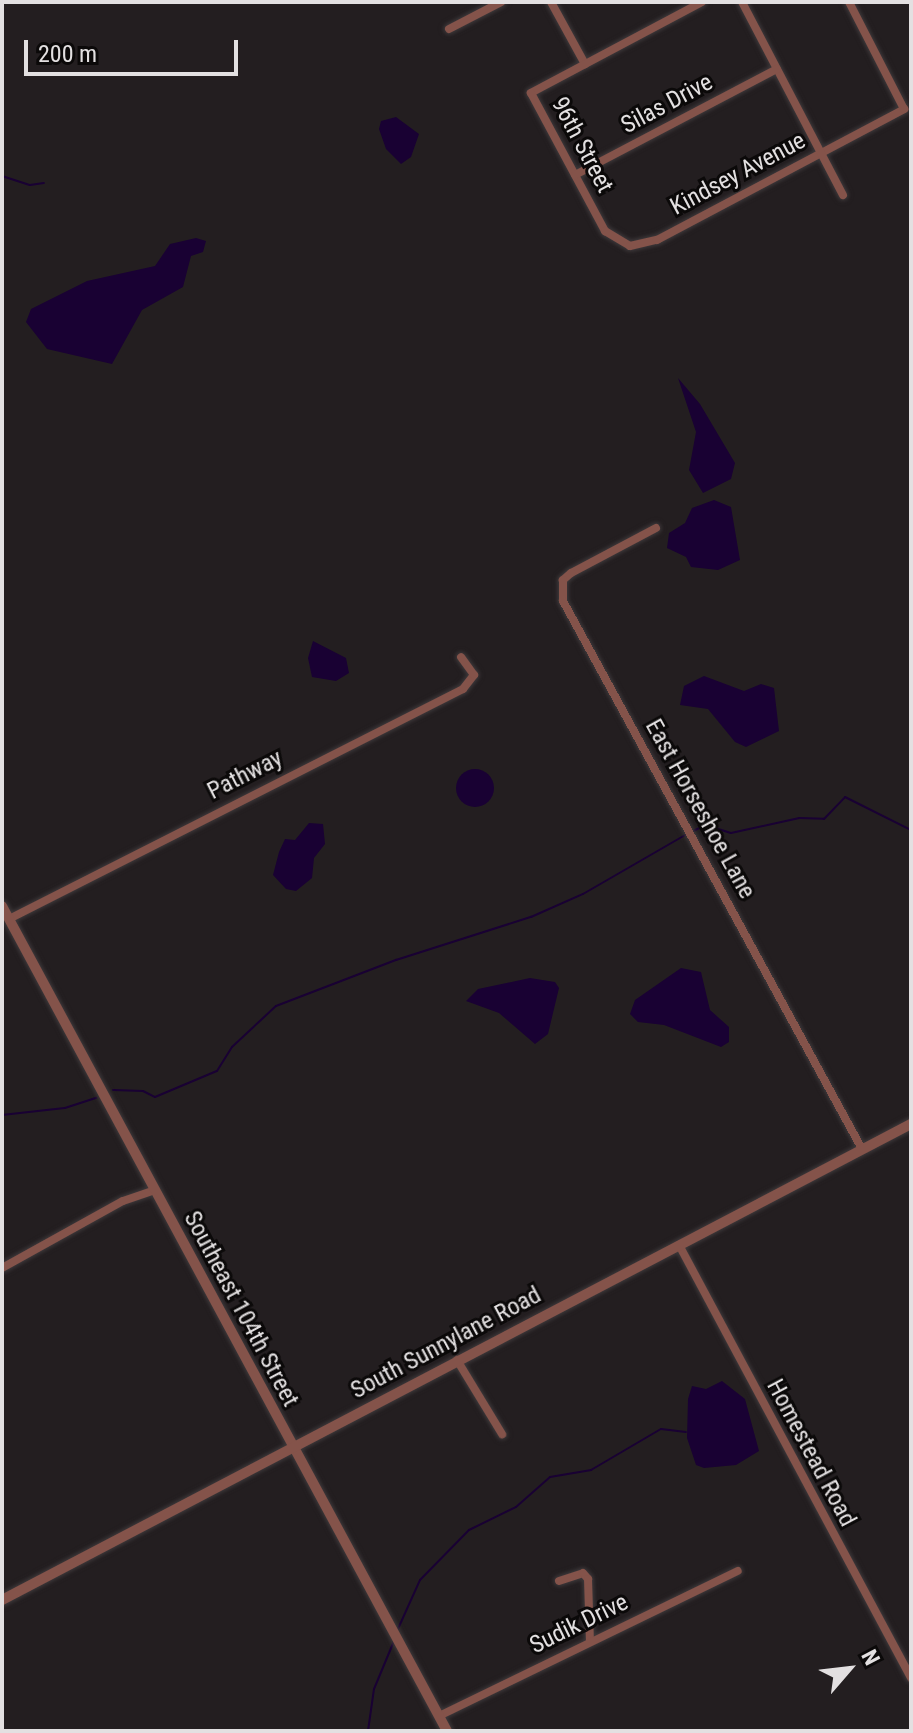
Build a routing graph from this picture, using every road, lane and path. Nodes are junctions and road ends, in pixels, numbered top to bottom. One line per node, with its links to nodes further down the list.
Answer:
1 (501, 2): 6 (street)
2 (551, 2): 8 (street)
3 (702, 2): 8 (street)
4 (742, 2): 9 (street)
5 (849, 2): 10 (street, Kindsey Avenue)
6 (485, 6): 7 (street)
7 (449, 29)
8 (585, 64): 11 (street, 96th Street)
9 (777, 69): 10 (street); 11 (street, Silas Drive)
10 (821, 153): 12 (street); 13 (street, Kindsey Avenue)
11 (575, 175): 13 (street, 96th Street)
12 (843, 195)
13 (597, 217)
14 (656, 528): 19 (street, East Horseshoe Lane)
15 (461, 657): 17 (street, Pathway)
16 (2, 906): 17 (street, Southeast 104th Street)
17 (9, 919): 20 (street, Southeast 104th Street)
18 (911, 1124): 19 (street, South Sunnylane Road)
19 (862, 1149): 21 (street, South Sunnylane Road)
20 (155, 1190): 22 (street); 25 (street, Southeast 104th Street)
21 (679, 1245): 23 (street, South Sunnylane Road); 30 (street, Homestead Road)
22 (2, 1268)
23 (457, 1360): 24 (street); 25 (street, South Sunnylane Road)
24 (502, 1434)
25 (292, 1446): 28 (street, South Sunnylane Road); 31 (street, Southeast 104th Street)
26 (738, 1571): 29 (street, Sudik Drive)
27 (559, 1581): 29 (street)
28 (2, 1600)
29 (590, 1641): 31 (street, Sudik Drive)
30 (911, 1678)
31 (439, 1716): 32 (street, Southeast 104th Street)
32 (447, 1731)

